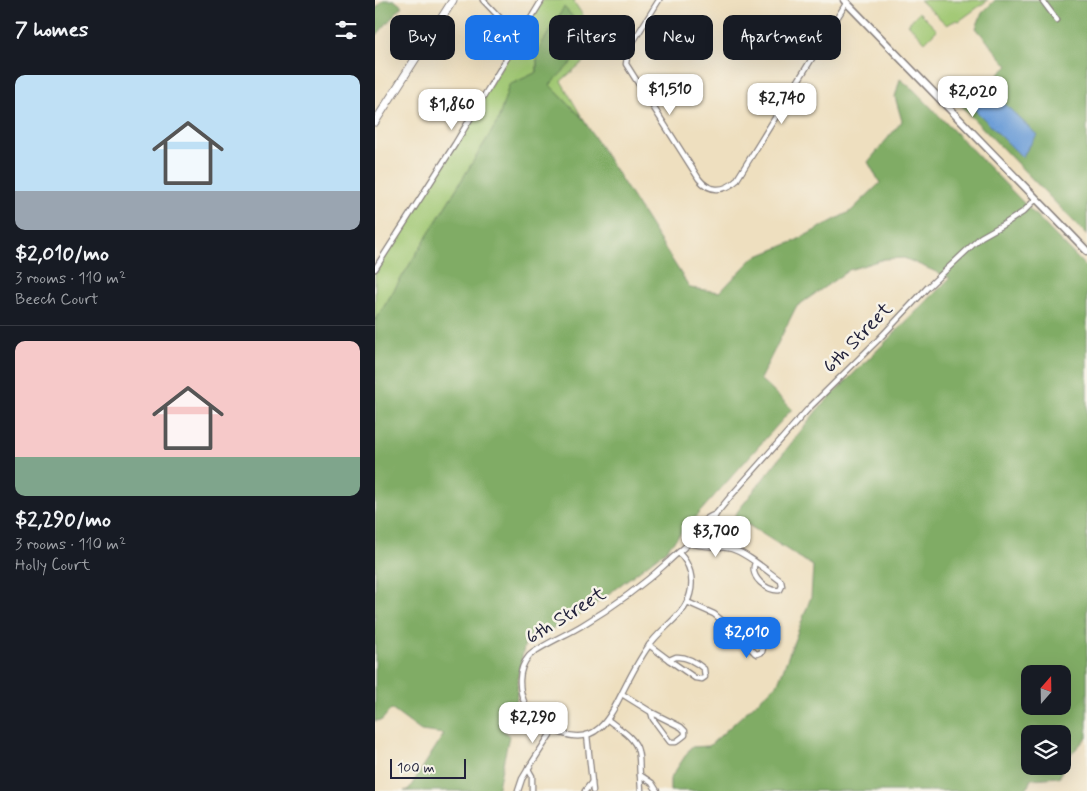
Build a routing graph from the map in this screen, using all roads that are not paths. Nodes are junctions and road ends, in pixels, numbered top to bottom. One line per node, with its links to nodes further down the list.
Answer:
1 (453, 0): 11 (main road)
2 (483, 0): 7 (street)
3 (542, 0): 8 (street)
4 (659, 0): 6 (street)
5 (1042, 0): 9 (street)
6 (845, 1): 12 (street)
7 (497, 15)
8 (533, 15)
9 (1057, 20)
10 (506, 60): 14 (street)
11 (375, 122)
12 (1036, 199): 13 (street); 15 (street, 6th Street)
13 (1087, 251)
14 (375, 269)
15 (689, 543): 16 (street, 6th Street); 17 (street)
16 (679, 553): 18 (street); 25 (street, 6th Street)
17 (755, 563): 17 (street)
18 (687, 602): 19 (street); 20 (street)
19 (731, 628): 19 (street)
20 (649, 645): 21 (street); 22 (street)
21 (669, 660): 21 (street)
22 (622, 694): 23 (street); 24 (street)
23 (651, 712): 23 (street)
24 (608, 720): 26 (street); 28 (street)
25 (553, 730): 26 (street, 6th Street); 27 (street)
26 (587, 735): 29 (street)
27 (528, 769): 30 (street); 31 (street)
28 (640, 775): 34 (street); 35 (street)
29 (592, 782): 32 (street); 33 (street)
30 (518, 791)
31 (532, 791)
32 (585, 791)
33 (593, 791)
34 (641, 791)
35 (657, 791)

